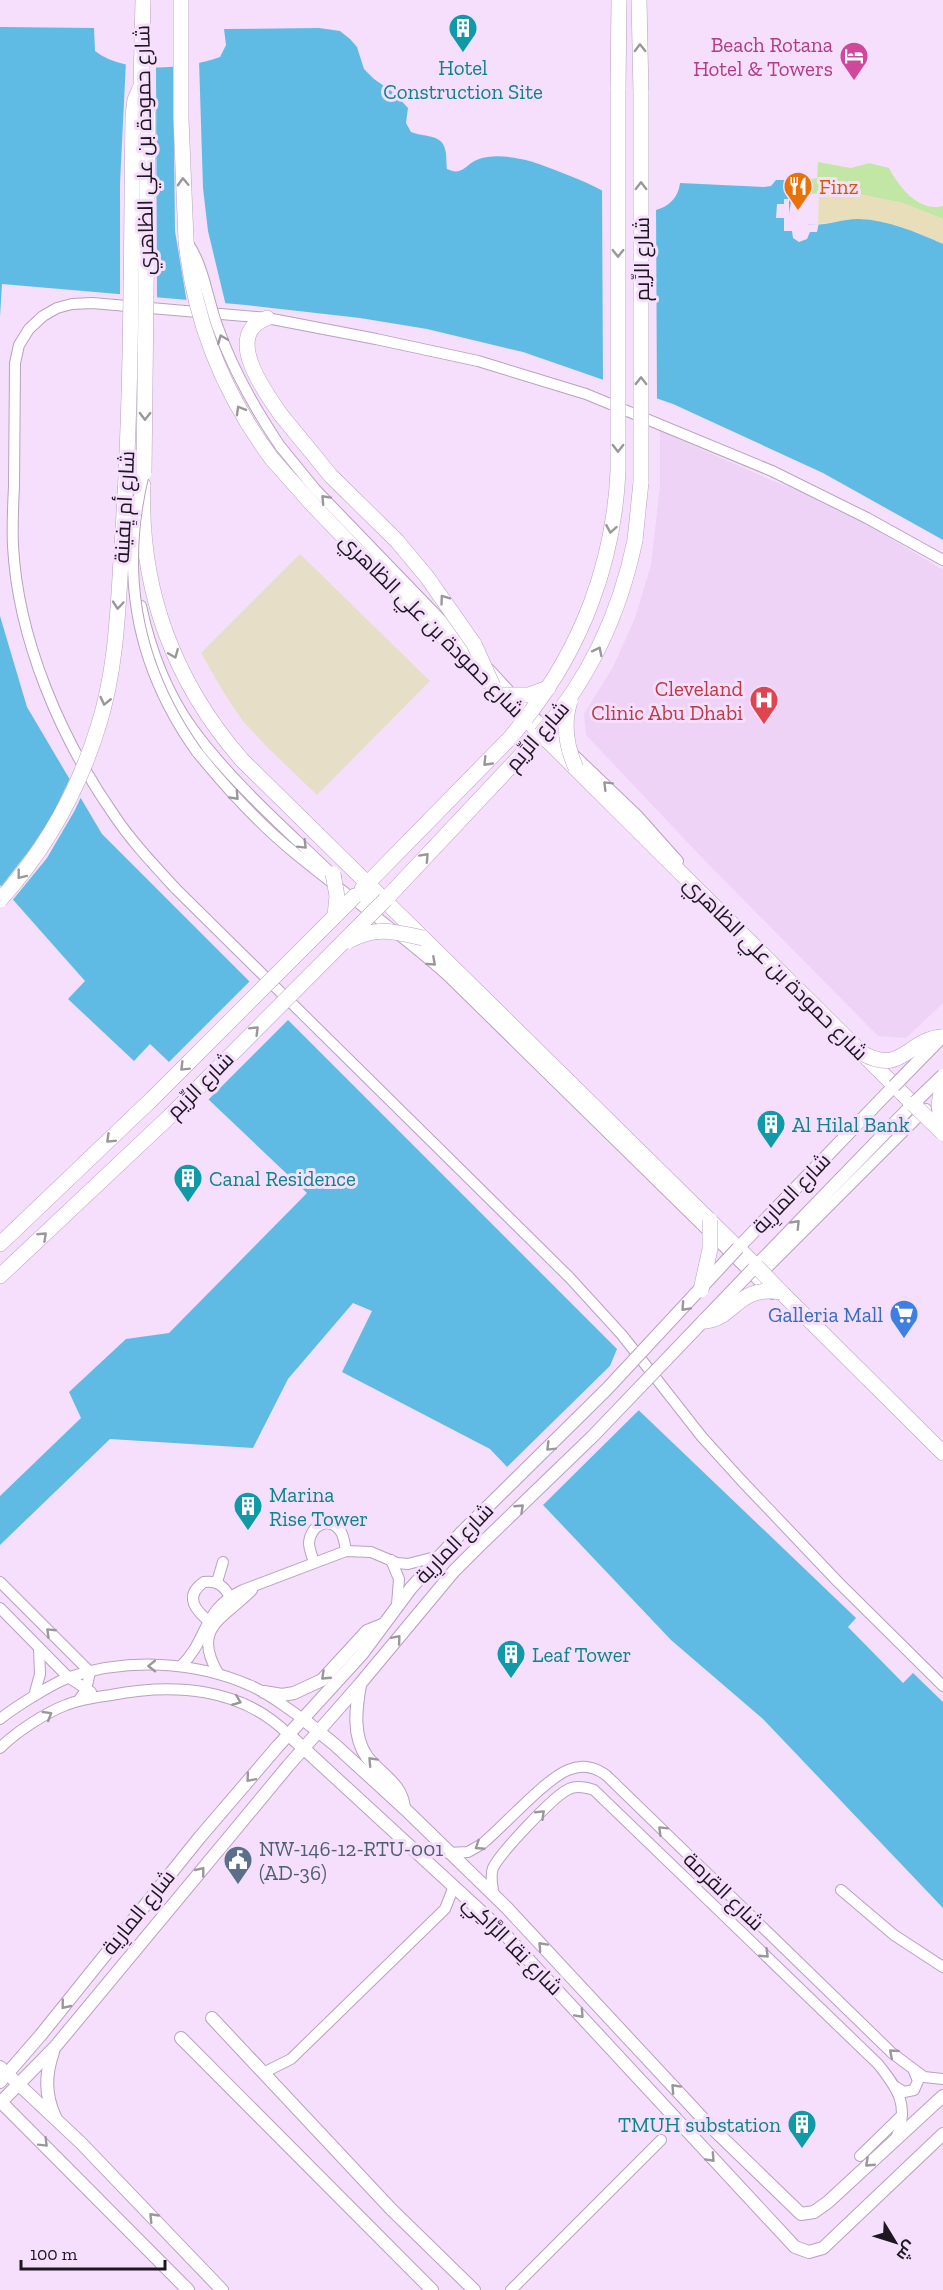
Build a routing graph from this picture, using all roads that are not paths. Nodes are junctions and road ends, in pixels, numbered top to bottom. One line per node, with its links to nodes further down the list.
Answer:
1 (143, 0): 5 (main road, شارع حمودة بن علي الظاهري)
2 (181, 0): 6 (main road, شارع حمودة بن علي الظاهري, one-way to 2)
3 (619, 0): 11 (main road, شارع الرِّيم, one-way to 11, bridge)
4 (640, 1): 13 (main road, شارع الرِّيم, one-way to 4, bridge)
5 (141, 86): 9 (main road, شارع حمودة بن علي الظاهري, one-way to 9, bridge); 21 (main road, شارع أم يِفينة, one-way to 21, bridge)
6 (186, 240): 12 (main road, شارع حمودة بن علي الظاهري, one-way to 6, bridge); 14 (street, شارع حمودة بن علي الظاهري, one-way to 6, bridge)
7 (134, 306): 8 (street); 16 (street, شارع حمودة بن علي الظاهري); 63 (street)
8 (267, 318): 10 (street); 12 (main road, one-way to 8, bridge)
9 (144, 473): 16 (street, bridge); 19 (main road, شارع حمودة بن علي الظاهري, one-way to 19, bridge)
10 (943, 560)
11 (548, 688): 12 (main road, bridge); 14 (main road, شارع الرِّيم, bridge)
12 (497, 690): 14 (main road, شارع حمودة بن علي الظاهري)
13 (571, 698): 15 (main road, شارع الرِّيم, bridge); 17 (main road, bridge)
14 (526, 713): 15 (main road, شارع حمودة بن علي الظاهري); 19 (main road, شارع الرِّيم, one-way to 19); 31 (street, one-way to 14)
15 (541, 734): 17 (main road, شارع حمودة بن علي الظاهري); 22 (main road, شارع الرِّيم, one-way to 15)
16 (200, 748): 18 (street, شارع حمودة بن علي الظاهري, one-way to 18); 37 (street, one-way to 37)
17 (576, 768): 27 (main road, شارع حمودة بن علي الظاهري)
18 (333, 874): 20 (street, شارع حمودة بن علي الظاهري); 23 (main road, bridge)
19 (368, 884): 20 (main road, شارع الرِّيم); 22 (main road, شارع حمودة بن علي الظاهري)
20 (356, 896): 22 (street); 23 (main road, شارع الرِّيم, bridge)
21 (0, 900)
22 (385, 900): 24 (main road, شارع حمودة بن علي الظاهري); 25 (main road, شارع الرِّيم, bridge)
23 (335, 916): 35 (main road, شارع الرِّيم, one-way to 35, bridge)
24 (423, 938): 25 (main road, bridge); 34 (main road, شارع حمودة بن علي الظاهري)
25 (337, 947): 38 (main road, شارع الرِّيم, one-way to 25, bridge)
26 (942, 1037): 27 (main road, bridge); 30 (street, شارع المارِية, bridge)
27 (862, 1053): 30 (main road, شارع حمودة بن علي الظاهري, bridge)
28 (943, 1075): 31 (street, شارع المارِية, bridge)
29 (943, 1080): 33 (main road, bridge)
30 (894, 1086): 31 (main road, شارع حمودة بن علي الظاهري); 36 (street, شارع المارِية)
31 (920, 1106): 32 (street); 33 (main road, شارع حمودة بن علي الظاهري, bridge); 37 (street, شارع المارِية)
32 (943, 1126)
33 (943, 1133)
34 (710, 1220): 36 (main road, شارع حمودة بن علي الظاهري); 39 (main road, bridge)
35 (0, 1244)
36 (738, 1248): 37 (main road, شارع حمودة بن علي الظاهري); 39 (street, شارع المارِية, bridge)
37 (756, 1272): 40 (main road, شارع حمودة بن علي الظاهري, bridge); 41 (street, شارع المارِية, bridge); 43 (street)
38 (0, 1276)
39 (701, 1290): 45 (street, شارع المارِية, one-way to 45, bridge)
40 (781, 1292): 41 (main road, bridge); 42 (main road, شارع حمودة بن علي الظاهري)
41 (705, 1321): 62 (street, شارع المارِية, one-way to 41, bridge)
42 (943, 1453)
43 (943, 1462)
44 (346, 1551): 46 (street); 48 (street); 48 (street)
45 (439, 1556): 46 (street); 53 (street, شارع المارِية)
46 (391, 1560): 53 (street)
47 (224, 1562): 50 (street)
48 (314, 1562): 51 (street)
49 (0, 1582): 59 (street, one-way to 49)
50 (217, 1582): 52 (street); 55 (street)
51 (254, 1587): 52 (street); 55 (street)
52 (230, 1597): 55 (street)
53 (398, 1605): 56 (street, شارع المارِية)
54 (0, 1608): 57 (street)
55 (214, 1622): 58 (street); 60 (street)
56 (383, 1624): 65 (street, one-way to 65); 70 (street, شارع المارِية)
57 (39, 1648): 61 (street); 66 (street)
58 (181, 1666): 59 (street, شارع نِقا الرَّاكِي, one-way to 59); 60 (street, شارع نِقا الرَّاكِي)
59 (90, 1672): 61 (street, شارع نِقا الرَّاكِي); 64 (street)
60 (218, 1673): 65 (street, شارع نِقا الرَّاكِي)
61 (68, 1677): 64 (street); 66 (street, شارع نِقا الرَّاكِي)
62 (360, 1684): 71 (street, شارع المارِية); 75 (street, one-way to 62)
63 (943, 1686)
64 (86, 1690): 67 (street); 68 (street)
65 (264, 1692): 70 (street, شارع نِقا الرَّاكِي)
66 (34, 1696): 69 (street, شارع نِقا الرَّاكِي)
67 (103, 1696): 68 (street, شارع نِقا الرَّاكِي); 72 (street, شارع نِقا الرَّاكِي, one-way to 72)
68 (79, 1701): 73 (street, شارع نِقا الرَّاكِي, one-way to 68)
69 (0, 1719)
70 (303, 1719): 71 (street, شارع نِقا الرَّاكِي); 72 (street, شارع المارِية)
71 (318, 1732): 74 (street, شارع المارِية); 75 (street, شارع نِقا الرَّاكِي)
72 (288, 1734): 74 (street, شارع نِقا الرَّاكِي); 88 (street, شارع المارِية, one-way to 88)
73 (0, 1748)
74 (303, 1749): 79 (street, شارع نِقا الرَّاكِي); 85 (street, شارع المارِية, one-way to 74)
75 (404, 1808): 78 (street, شارع نِقا الرَّاكِي)
76 (502, 1826): 77 (street); 78 (street, شارع القرمة, one-way to 78); 86 (street, شارع القرمة, one-way to 76)
77 (522, 1832): 81 (street, شارع القرمة); 91 (street, شارع القرمة, one-way to 91)
78 (448, 1853): 81 (street, شارع نِقا الرَّاكِي)
79 (454, 1886): 87 (street); 97 (street, شارع نِقا الرَّاكِي, one-way to 97)
80 (841, 1890): 82 (street)
81 (494, 1895): 98 (street, شارع نِقا الرَّاكِي, one-way to 81)
82 (943, 1967)
83 (212, 2018): 87 (street)
84 (181, 2038): 103 (street)
85 (55, 2047): 90 (street, شارع المارِية); 96 (street)
86 (912, 2069): 89 (street, شارع القرمة); 91 (street)
87 (265, 2072): 104 (street)
88 (2, 2075): 90 (street)
89 (943, 2079)
90 (19, 2085): 92 (street); 94 (street, شارع المارِية); 96 (street)
91 (896, 2086): 95 (street, شارع القرمة)
92 (0, 2088)
93 (943, 2096): 98 (street)
94 (1, 2102): 101 (street, one-way to 101)
95 (902, 2115): 98 (street, شارع القرمة); 100 (street)
96 (57, 2120): 102 (street, one-way to 96)
97 (943, 2134)
98 (896, 2138)
99 (661, 2140): 105 (street)
100 (860, 2156)
101 (188, 2290)
102 (222, 2290)
103 (432, 2290)
104 (474, 2290)
105 (511, 2290)

